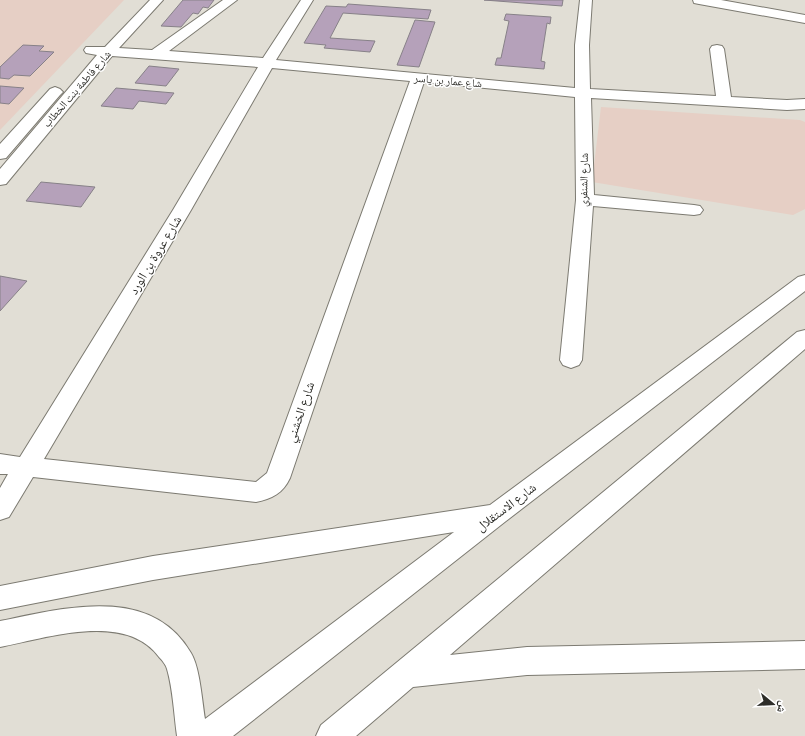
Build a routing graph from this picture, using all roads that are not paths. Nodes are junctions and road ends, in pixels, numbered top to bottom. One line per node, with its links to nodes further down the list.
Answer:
1 (139, 0): 10 (main road, شارع فاطمة بنت الخطاب)
2 (157, 0): 11 (main road, شارع فاطمة بنت الخطاب)
3 (231, 0): 12 (main road)
4 (307, 0): 13 (main road, شارع عروة بن الورد)
5 (586, 0): 15 (main road, شارع الشنفري)
6 (699, 0): 7 (main road)
7 (758, 5): 8 (main road)
8 (805, 19)
9 (717, 49): 16 (main road)
10 (91, 50): 11 (main road, شاع عمار بن ياسر); 20 (main road, شارع فاطمة بنت الخطاب)
11 (110, 51): 12 (main road, شاع عمار بن ياسر); 21 (main road, شارع فاطمة بنت الخطاب)
12 (155, 54): 13 (main road, شاع عمار بن ياسر)
13 (267, 63): 14 (main road, شاع عمار بن ياسر); 28 (main road, شارع عروة بن الورد)
14 (418, 78): 15 (main road, شاع عمار بن ياسر); 28 (main road, شارع الخشني)
15 (584, 93): 16 (main road, شاع عمار بن ياسر); 22 (main road, شارع الشنفري)
16 (724, 101): 18 (main road, شاع عمار بن ياسر)
17 (805, 104): 18 (main road, شاع عمار بن ياسر)
18 (787, 105): 19 (main road)
19 (805, 113)
20 (0, 154)
21 (0, 180)
22 (585, 200): 23 (main road); 26 (main road, شارع الشنفري)
23 (694, 210)
24 (805, 281): 30 (main road, شارع الاستقلال)
25 (805, 336): 34 (main road)
26 (571, 360)
27 (0, 464): 28 (main road, شارع الخشني)
28 (26, 468): 29 (main road, شارع عروة بن الورد)
29 (0, 510)
30 (497, 514): 31 (main road); 36 (main road, شارع الاستقلال)
31 (0, 598)
32 (0, 634): 35 (main road)
33 (805, 655): 34 (main road)
34 (408, 673): 37 (main road)
35 (193, 736)
36 (208, 736)
37 (332, 736)

